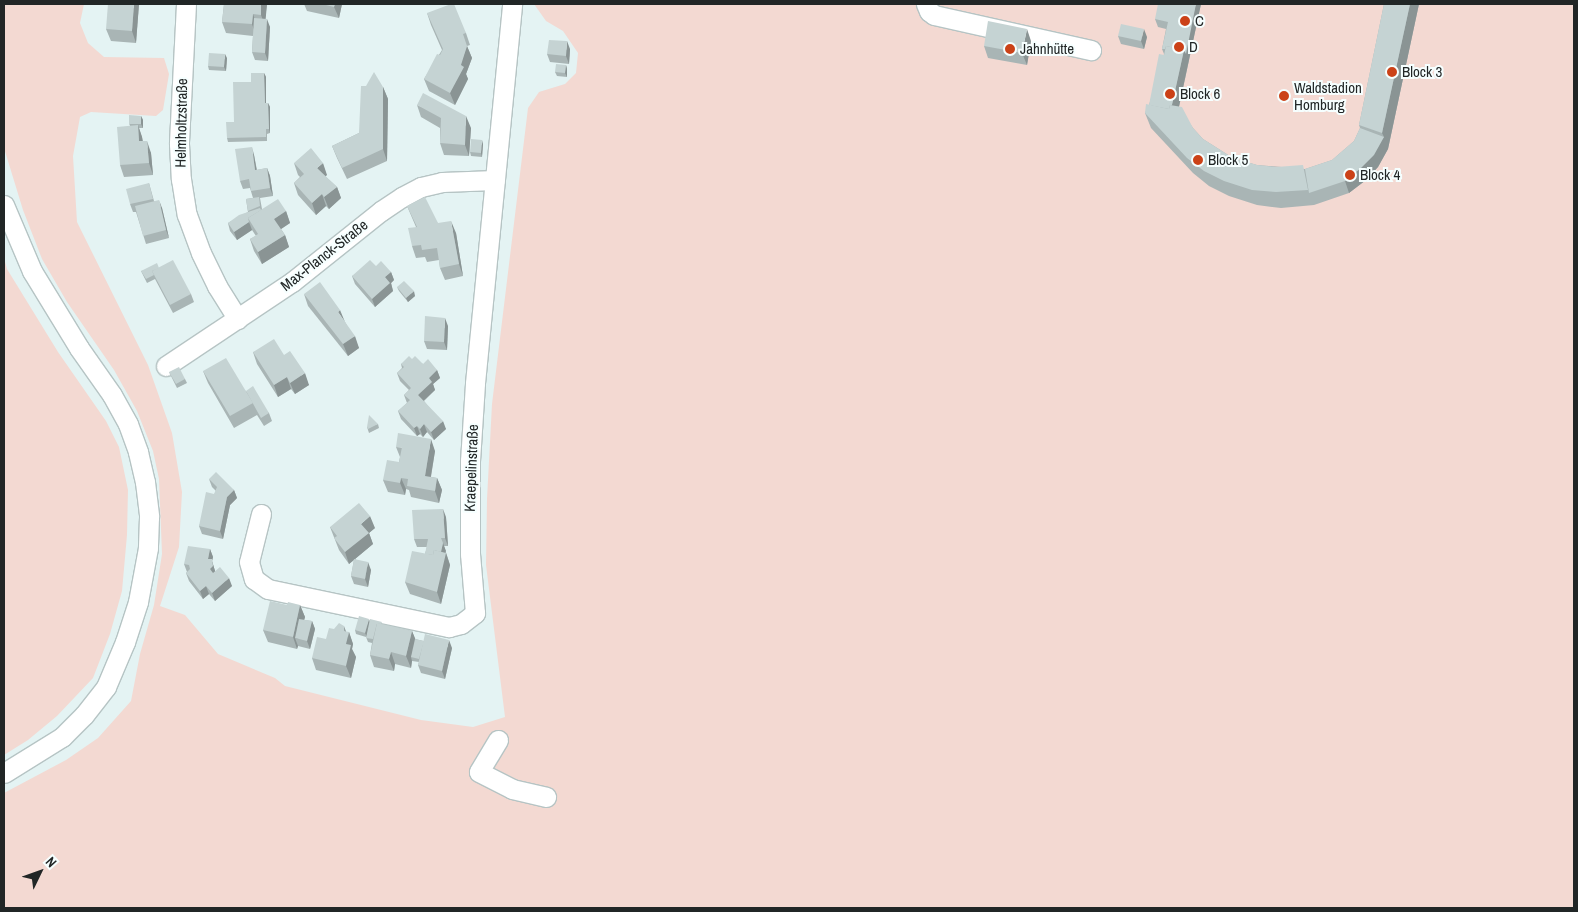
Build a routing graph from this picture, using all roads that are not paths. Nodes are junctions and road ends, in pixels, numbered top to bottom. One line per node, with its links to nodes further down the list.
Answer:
1 (186, 4): 7 (street, Helmholtzstraße)
2 (512, 4): 5 (street, Kraepelinstraße)
3 (926, 4): 4 (street)
4 (1091, 50)
5 (495, 180): 7 (street, Max-Planck-Straße); 9 (street, Kraepelinstraße)
6 (4, 204): 11 (street)
7 (238, 319): 8 (street, Max-Planck-Straße)
8 (166, 366)
9 (261, 514)
10 (498, 740): 12 (street)
11 (4, 773)
12 (546, 797)

